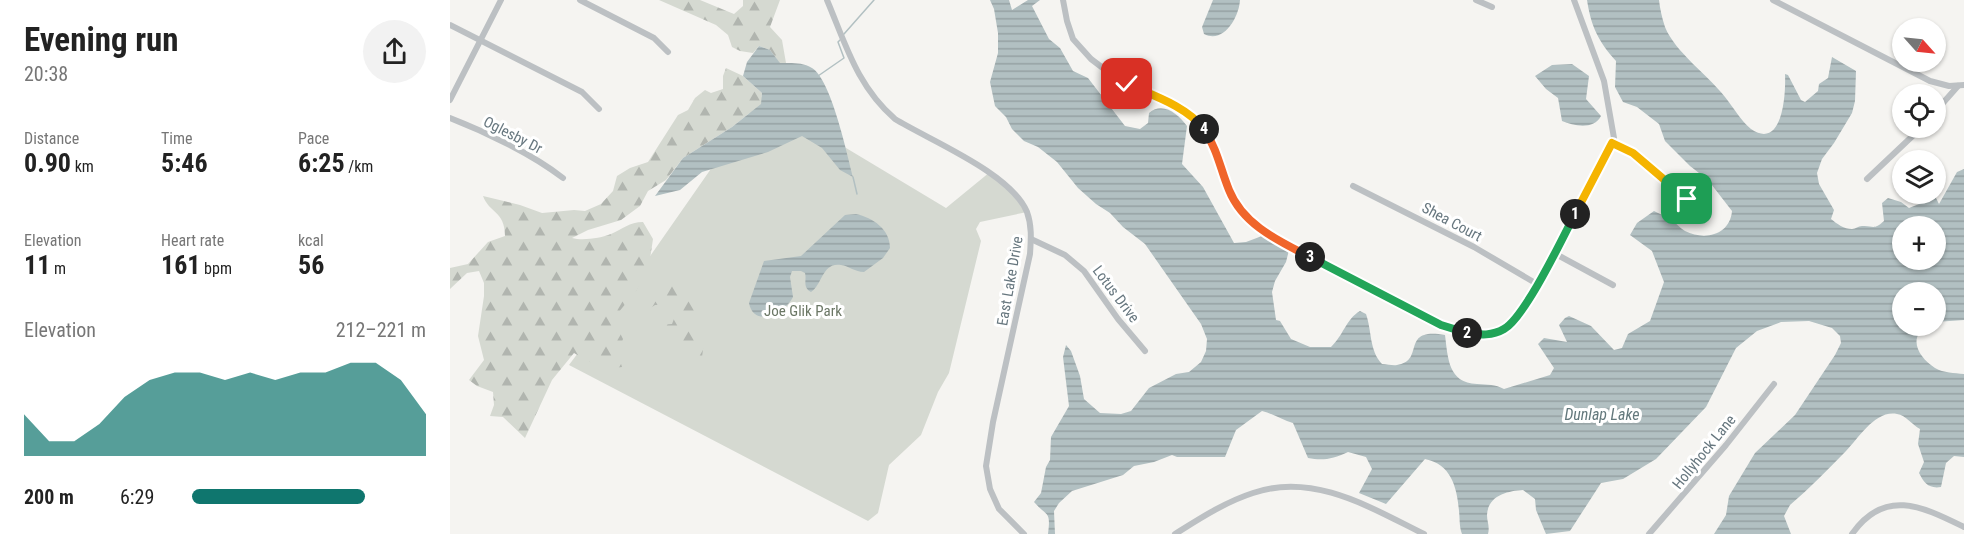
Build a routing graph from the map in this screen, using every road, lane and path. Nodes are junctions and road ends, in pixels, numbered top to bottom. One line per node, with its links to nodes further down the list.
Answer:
1 (501, 0): 10 (street)
2 (580, 0): 11 (street)
3 (827, 0): 23 (street, East Lake Drive)
4 (1063, 0): 25 (street)
5 (1476, 0): 8 (street)
6 (1574, 0): 18 (street)
7 (1773, 0): 12 (street)
8 (1492, 8)
9 (450, 25): 10 (street)
10 (481, 40): 13 (street); 15 (street)
11 (668, 52)
12 (1961, 86): 14 (street)
13 (450, 100)
14 (1946, 101)
15 (599, 109)
16 (450, 118): 19 (street, Oglesby Dr)
17 (1910, 138): 20 (street)
18 (1612, 143): 22 (street); 24 (street)
19 (563, 178)
20 (1867, 179)
21 (1353, 186): 25 (street, Shea Court)
22 (1687, 199)
23 (1032, 239): 27 (street, Lotus Drive); 30 (street, East Lake Drive)
24 (1554, 253): 25 (street); 26 (street)
25 (1537, 284)
26 (1613, 285)
27 (1145, 351)
28 (1774, 384): 33 (street, Hollyhock Lane)
29 (1964, 527): 34 (street)
30 (1024, 534)
31 (1174, 534): 32 (street)
32 (1424, 534)
33 (1649, 534)
34 (1852, 534)

